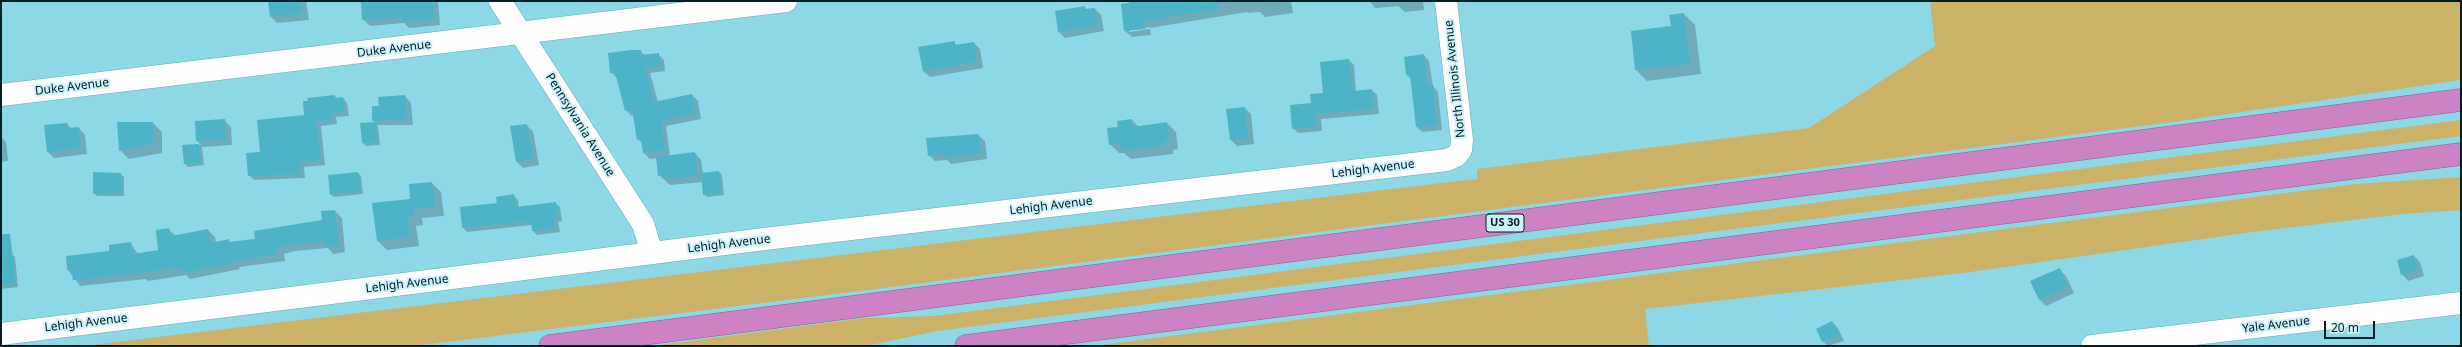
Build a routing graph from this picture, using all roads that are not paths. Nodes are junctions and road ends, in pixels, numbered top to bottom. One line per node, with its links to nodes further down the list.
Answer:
1 (500, 1): 4 (street, Pennsylvania Avenue)
2 (786, 1): 4 (street, Duke Avenue)
3 (1446, 1): 8 (street, North Illinois Avenue)
4 (522, 33): 5 (street, Duke Avenue); 11 (street, Pennsylvania Avenue)
5 (1, 95)
6 (2458, 100): 15 (highway, US 30)
7 (2461, 154): 9 (highway)
8 (1456, 156): 11 (street, Lehigh Avenue)
9 (2405, 162): 10 (highway); 16 (highway)
10 (2461, 166)
11 (652, 253): 13 (street, Lehigh Avenue)
12 (2461, 303): 14 (street, Yale Avenue)
13 (1, 334)
14 (2102, 345)
15 (550, 346)
16 (966, 346)

